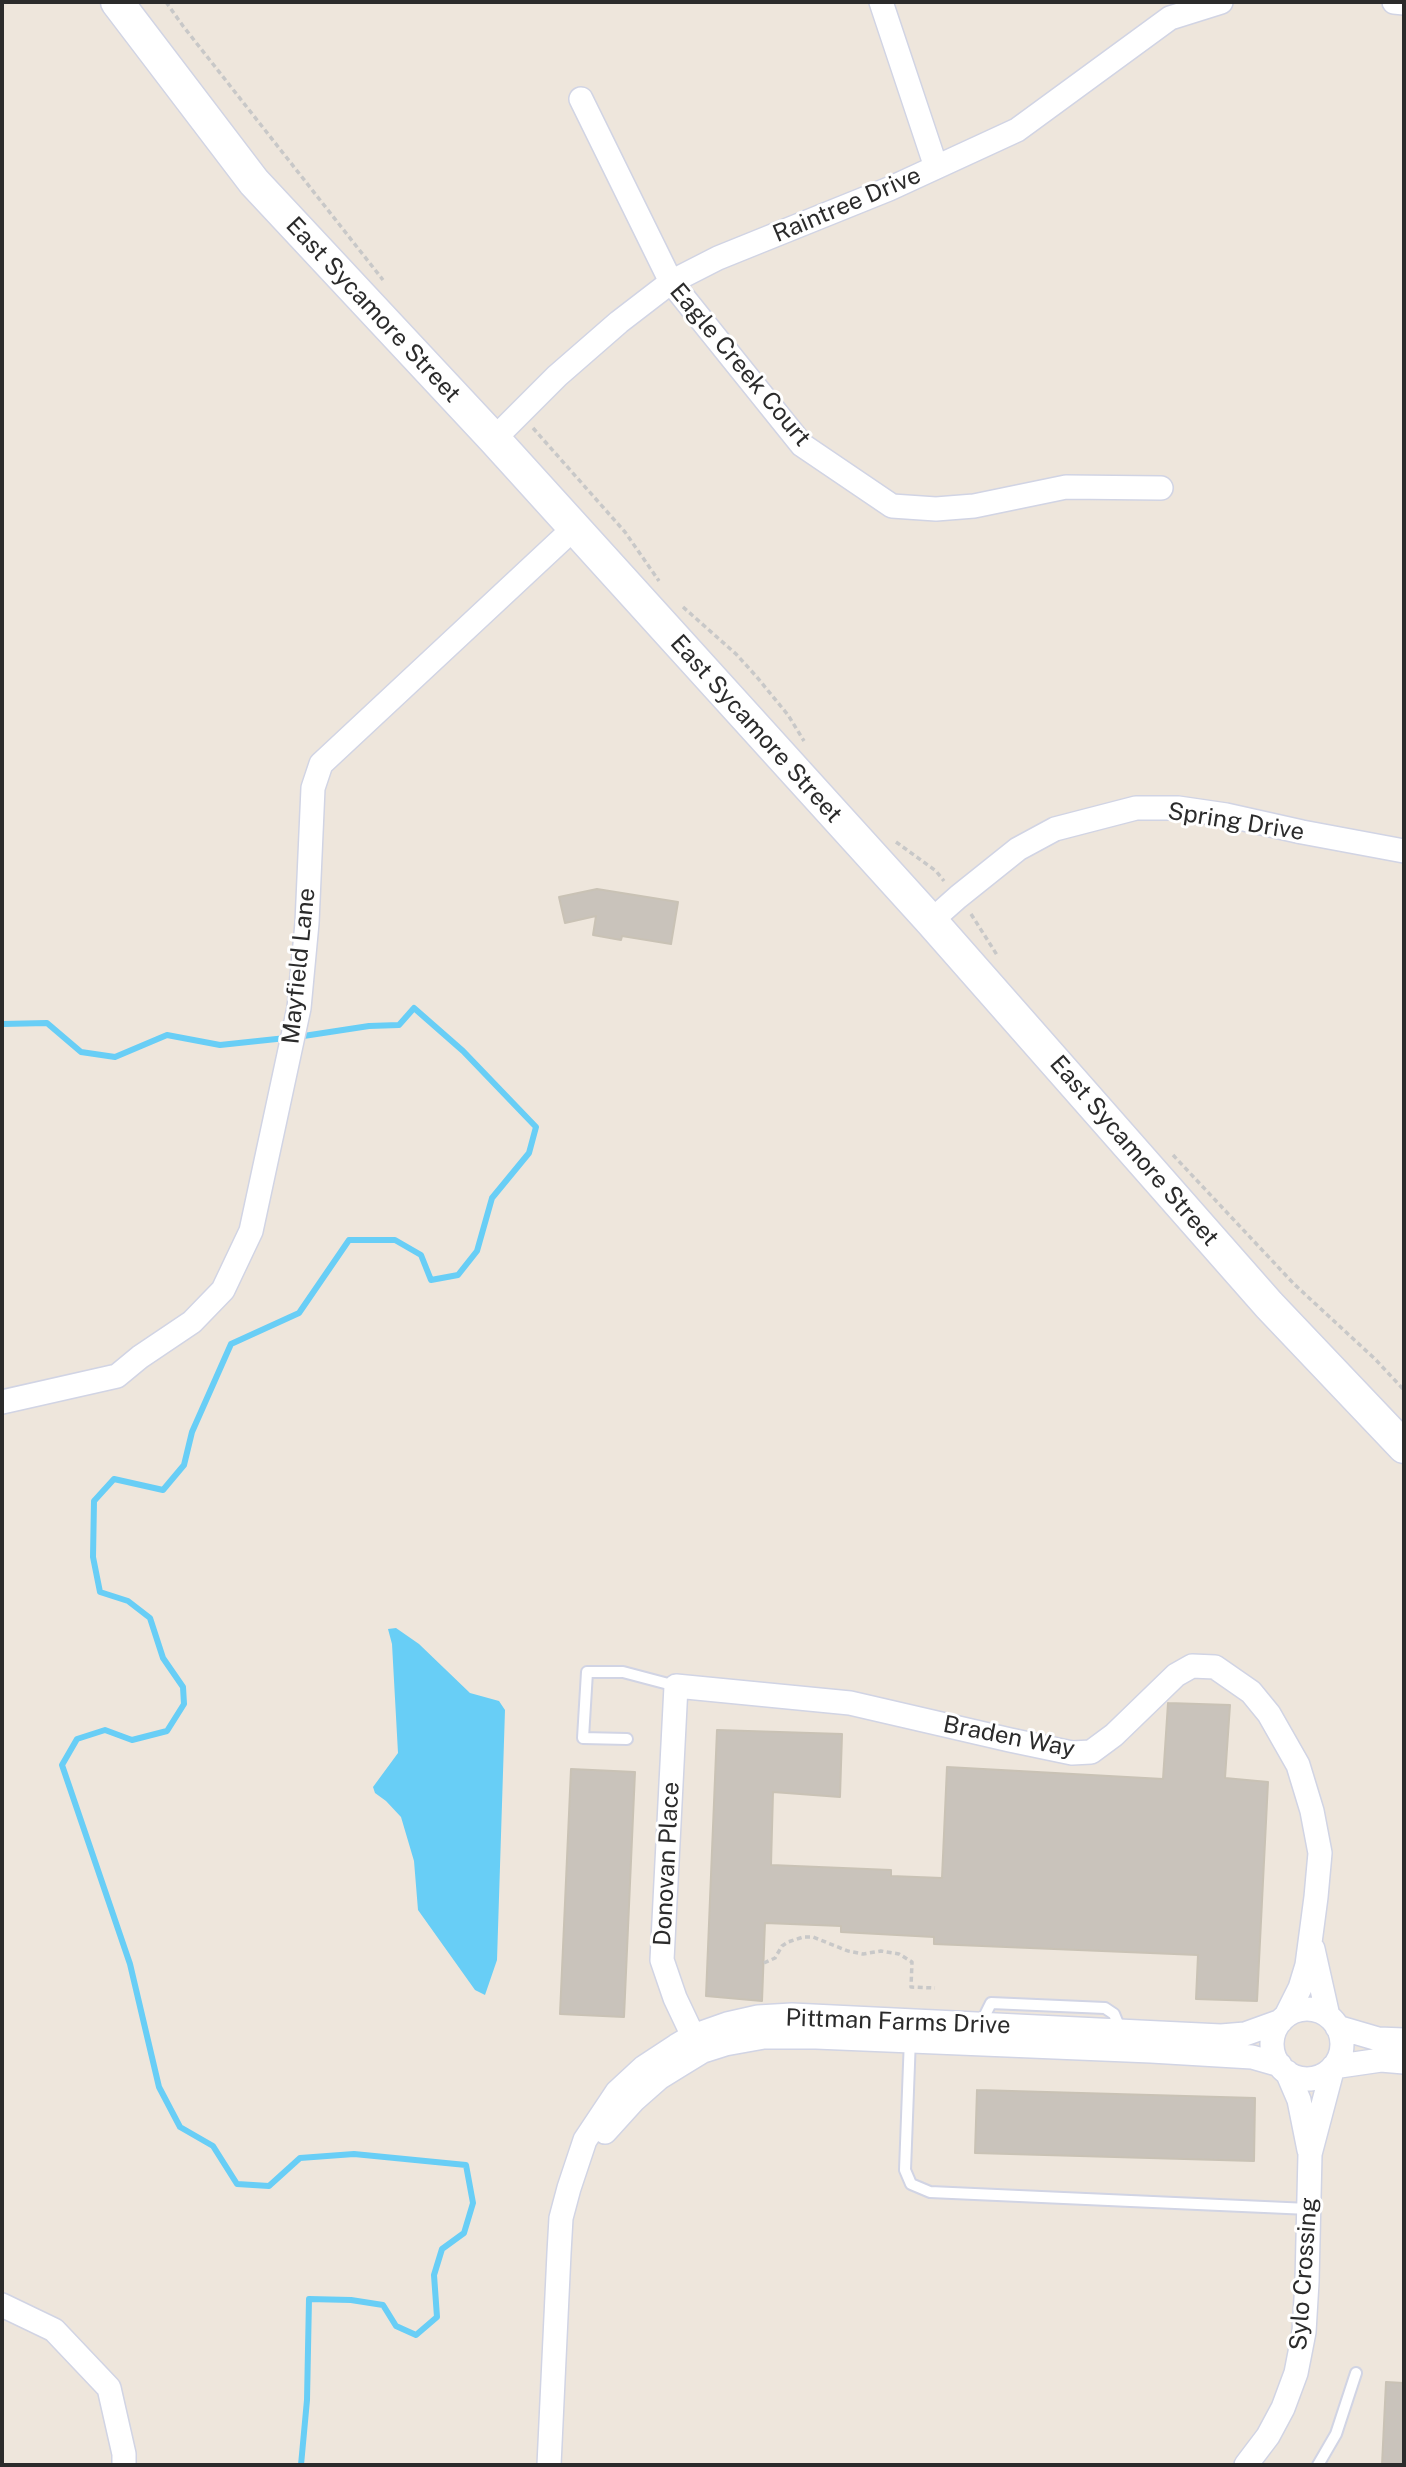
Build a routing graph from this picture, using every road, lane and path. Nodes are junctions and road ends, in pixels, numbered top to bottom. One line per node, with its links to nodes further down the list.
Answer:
1 (117, 2): 12 (main road, East Sycamore Street)
2 (166, 2): 10 (path)
3 (881, 2): 8 (street)
4 (1221, 2): 8 (street, Raintree Drive)
5 (1394, 2): 6 (street)
6 (1404, 4)
7 (581, 99): 9 (street, Eagle Creek Court)
8 (936, 167): 9 (street, Raintree Drive)
9 (671, 282): 12 (street, Raintree Drive); 13 (street, Eagle Creek Court)
10 (389, 288)
11 (531, 425): 15 (path)
12 (494, 439): 14 (main road, East Sycamore Street)
13 (1161, 488)
14 (573, 529): 22 (main road, East Sycamore Street); 26 (street, Mayfield Lane)
15 (665, 589)
16 (680, 604): 17 (path)
17 (809, 749)
18 (892, 839): 20 (path)
19 (1404, 851): 22 (street, Spring Drive)
20 (949, 887)
21 (970, 912): 23 (path)
22 (931, 922): 27 (main road, East Sycamore Street)
23 (1002, 962)
24 (1165, 1147): 25 (path)
25 (1404, 1391)
26 (2, 1402)
27 (1404, 1447)
28 (676, 1686): 29 (lane); 30 (street, Braden Way); 38 (street, Donovan Place)
29 (627, 1739)
30 (1311, 1939): 33 (street, Braden Way); 34 (street, Braden Way)
31 (764, 1963): 32 (path)
32 (934, 1988)
33 (1283, 2019): 34 (street); 36 (street, Pittman Farms Drive); 41 (street)
34 (1333, 2022): 37 (street); 40 (street)
35 (910, 2031): 36 (street, Pittman Farms Drive); 36 (street, Pittman Farms Drive); 38 (street, Pittman Farms Drive); 43 (lane)
36 (1133, 2038): 41 (street, Pittman Farms Drive)
37 (1404, 2040)
38 (698, 2043): 47 (street, Pittman Farms Drive)
39 (1404, 2062): 40 (street)
40 (1333, 2067): 41 (street); 42 (street)
41 (1283, 2069): 42 (street)
42 (1310, 2154): 43 (street, Sylo Crossing)
43 (1309, 2209): 48 (street, Sylo Crossing)
44 (2, 2305): 46 (street)
45 (1356, 2373): 49 (lane)
46 (124, 2465)
47 (549, 2465)
48 (1247, 2465)
49 (1318, 2465)

